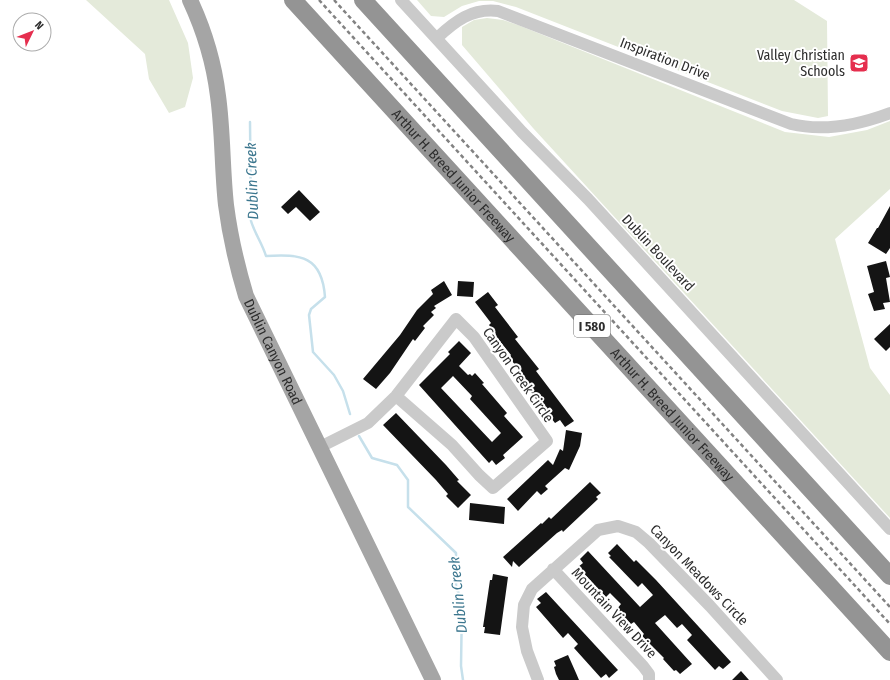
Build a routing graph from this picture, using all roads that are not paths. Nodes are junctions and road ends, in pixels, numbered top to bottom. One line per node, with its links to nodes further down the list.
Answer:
1 (190, 0): 8 (main road, Dublin Canyon Road)
2 (293, 0): 12 (highway, Arthur H. Breed Junior Freeway / I 580)
3 (362, 0): 11 (highway)
4 (401, 0): 5 (street, Dublin Boulevard)
5 (437, 38): 6 (street, Inspiration Drive); 9 (street, Dublin Boulevard)
6 (890, 113)
7 (396, 396): 7 (street, Canyon Creek Circle); 8 (street, Canyon Creek Circle)
8 (320, 447): 13 (main road, Dublin Canyon Road)
9 (890, 529)
10 (553, 569): 14 (street, Canyon Meadows Circle); 15 (street, Mountain View Drive); 16 (street, Canyon Meadows Circle)
11 (890, 576)
12 (890, 652)
13 (433, 680)
14 (538, 680)
15 (649, 680)
16 (777, 680)

